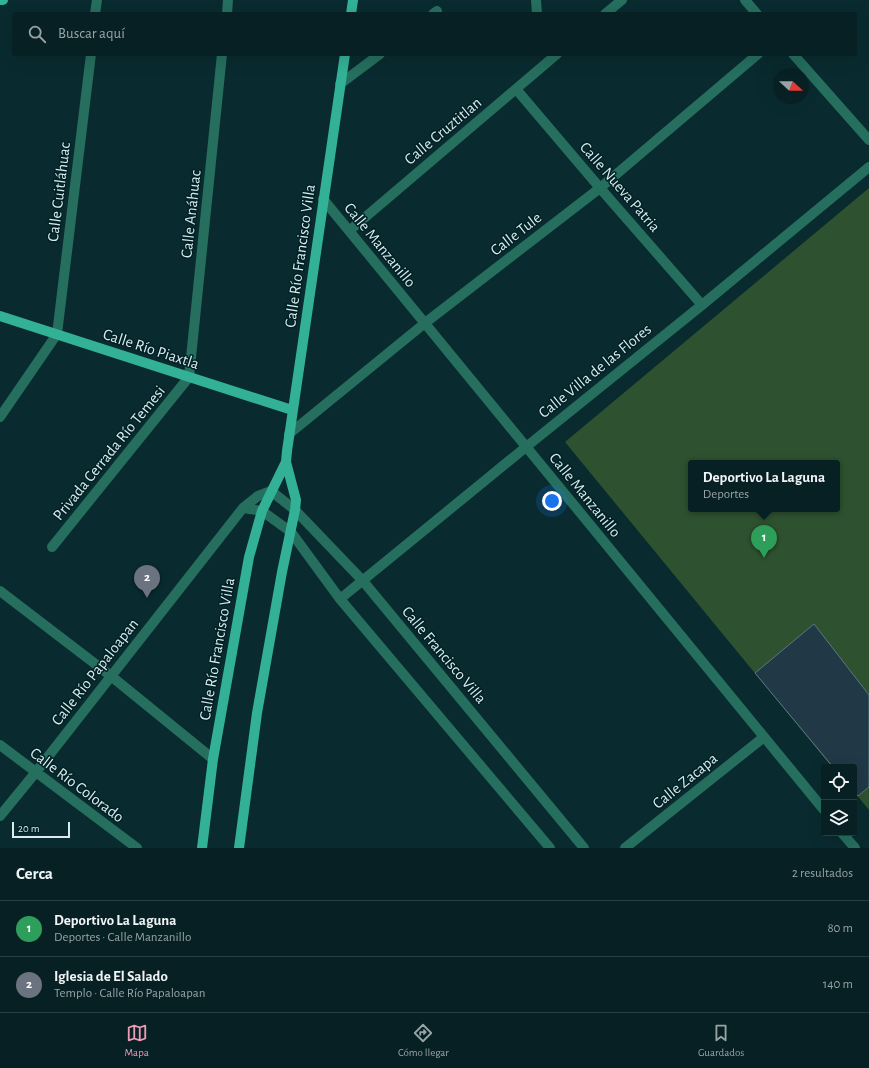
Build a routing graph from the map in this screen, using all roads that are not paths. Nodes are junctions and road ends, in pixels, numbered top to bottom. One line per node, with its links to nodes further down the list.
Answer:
1 (97, 0): 7 (street)
2 (228, 0): 8 (street)
3 (353, 0): 9 (main road)
4 (536, 0): 10 (street)
5 (622, 0): 11 (street)
6 (744, 0): 12 (street)
7 (95, 12)
8 (227, 12)
9 (351, 12)
10 (537, 12)
11 (607, 12)
12 (755, 12)
13 (91, 56): 32 (street, Calle Cuitláhuac)
14 (222, 56): 33 (street, Calle Anáhuac)
15 (345, 56): 22 (main road, Calle Río Francisco Villa)
16 (377, 56): 22 (street)
17 (542, 56): 21 (street)
18 (555, 56): 21 (street, Calle Cruztitlan)
19 (756, 56): 26 (street, Calle Tule)
20 (795, 56): 24 (street)
21 (543, 66): 23 (street, Calle Cruztitlan)
22 (340, 84): 27 (main road, Calle Río Francisco Villa)
23 (516, 89): 26 (street, Calle Nueva Patria); 28 (street, Calle Cruztitlan)
24 (869, 140)
25 (869, 167): 29 (street, Calle Villa de las Flores)
26 (600, 188): 29 (street, Calle Nueva Patria); 31 (street, Calle Tule)
27 (323, 199): 28 (street, Calle Manzanillo); 34 (main road, Calle Río Francisco Villa)
28 (349, 231): 31 (street, Calle Manzanillo)
29 (702, 305): 37 (street, Calle Villa de las Flores)
30 (0, 316): 32 (main road, Calle Río Piaxtla)
31 (425, 323): 36 (street, Calle Tule); 37 (street, Calle Manzanillo)
32 (57, 334): 33 (main road, Calle Río Piaxtla); 35 (street)
33 (189, 377): 34 (main road, Calle Río Piaxtla); 44 (street, Privada Cerrada Río Temesi)
34 (292, 410): 36 (main road, Calle Río Francisco Villa)
35 (0, 416)
36 (289, 434): 38 (main road, Calle Río Francisco Villa)
37 (526, 447): 45 (street, Calle Villa de las Flores); 49 (street, Calle Manzanillo)
38 (286, 462): 39 (main road, Calle Río Francisco Villa); 41 (main road, Calle Río Francisco Villa)
39 (271, 491): 40 (street, Calle Río Papaloapan); 41 (street, Calle Francisco Villa); 42 (main road, Calle Río Francisco Villa)
40 (243, 508): 42 (street); 48 (street, Calle Río Papaloapan)
41 (295, 510): 43 (main road, Calle Río Francisco Villa); 45 (street, Calle Francisco Villa)
42 (262, 511): 43 (street); 51 (main road, Calle Río Francisco Villa)
43 (291, 532): 47 (street); 58 (main road, Calle Río Francisco Villa)
44 (52, 547)
45 (363, 580): 47 (street, Calle Villa de las Flores); 60 (street, Calle Francisco Villa)
46 (0, 591): 48 (street)
47 (340, 599): 59 (street)
48 (111, 676): 51 (street); 52 (street, Calle Río Papaloapan)
49 (764, 737): 53 (street, Calle Manzanillo); 61 (street, Calle Zacapa)
50 (0, 745): 52 (street, Calle Río Colorado)
51 (213, 759): 57 (main road, Calle Río Francisco Villa)
52 (36, 772): 54 (street, Calle Río Papaloapan); 56 (street, Calle Río Colorado)
53 (821, 806)
54 (0, 816)
55 (845, 836): 62 (street)
56 (137, 848)
57 (202, 848)
58 (239, 848)
59 (550, 848)
60 (584, 848)
61 (625, 848)
62 (855, 848)

